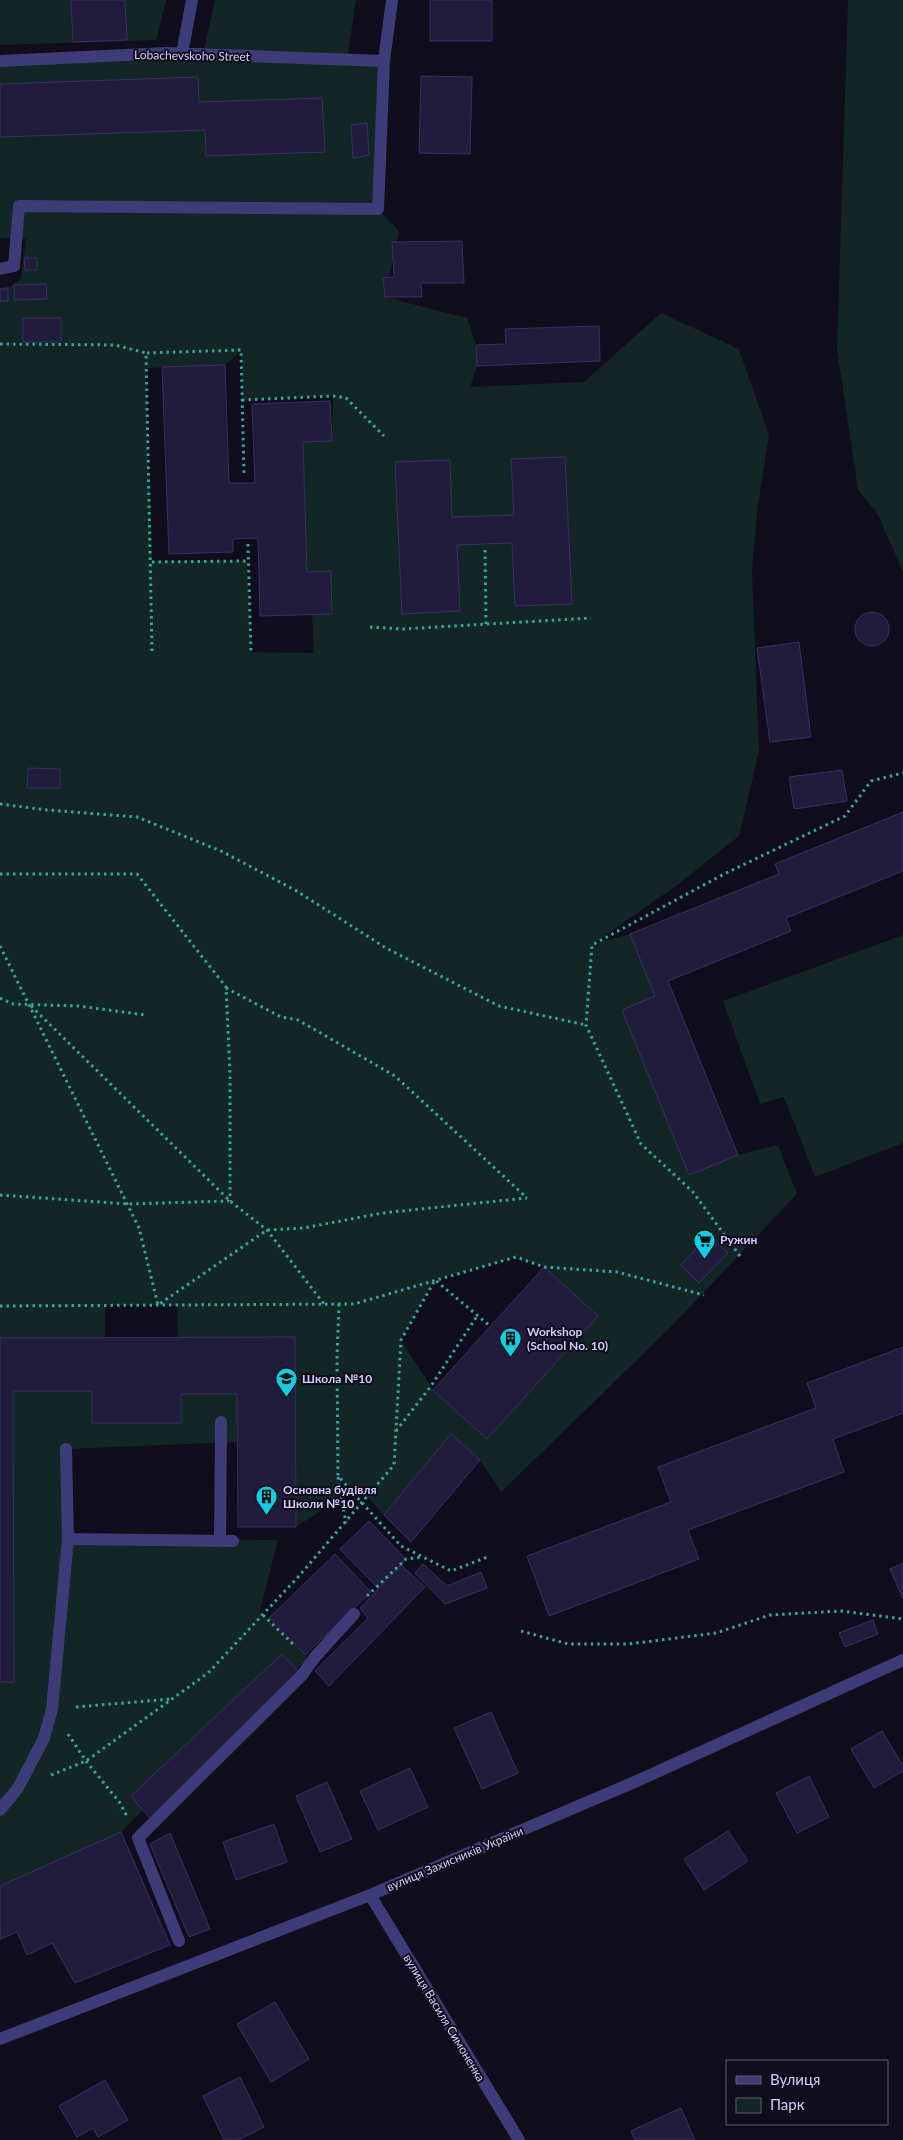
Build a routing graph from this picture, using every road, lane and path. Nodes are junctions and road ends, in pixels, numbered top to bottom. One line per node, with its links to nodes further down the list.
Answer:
1 (192, 0): 3 (street)
2 (392, 0): 5 (street)
3 (182, 54): 4 (street, Lobachevskoho Street); 5 (street, Lobachevskoho Street)
4 (0, 61)
5 (384, 61): 6 (street)
6 (0, 269)
7 (0, 344): 8 (path)
8 (146, 353): 9 (path); 15 (path)
9 (242, 400): 10 (path); 11 (path)
10 (384, 436)
11 (244, 474)
12 (248, 544): 14 (path)
13 (484, 550): 17 (path)
14 (248, 561): 15 (path); 20 (path)
15 (152, 562): 19 (path)
16 (592, 618): 17 (path)
17 (486, 624): 18 (path)
18 (370, 626)
19 (152, 651)
20 (251, 652)
21 (903, 773): 29 (path)
22 (0, 804): 29 (path)
23 (0, 874): 25 (path)
24 (0, 946): 27 (path)
25 (226, 987): 31 (path); 33 (path)
26 (0, 998): 27 (path)
27 (29, 1004): 28 (path); 31 (path); 32 (path)
28 (146, 1015)
29 (586, 1025): 34 (path)
30 (0, 1195): 32 (path)
31 (230, 1201): 32 (path); 33 (path)
32 (128, 1204): 39 (path)
33 (267, 1230): 37 (path); 39 (path)
34 (740, 1256)
35 (435, 1280): 36 (path); 38 (path); 41 (path); 44 (path)
36 (704, 1295)
37 (324, 1304): 38 (path); 39 (path)
38 (339, 1304): 46 (path)
39 (158, 1305): 40 (path)
40 (0, 1306)
41 (477, 1316): 42 (path); 44 (path)
42 (490, 1326)
43 (221, 1422): 49 (street)
44 (396, 1431): 47 (path)
45 (66, 1449): 49 (street)
46 (338, 1476): 47 (path); 48 (path)
47 (363, 1503): 48 (path); 51 (path)
48 (346, 1523): 53 (path)
49 (68, 1539): 59 (street)
50 (490, 1556): 51 (path)
51 (424, 1557): 52 (path)
52 (354, 1614): 56 (street)
53 (263, 1615): 56 (path); 58 (path)
54 (903, 1619): 55 (path)
55 (521, 1631)
56 (315, 1657): 63 (street)
57 (903, 1660): 64 (street, вулиця Захисників України)
58 (172, 1699): 59 (path); 60 (path)
59 (52, 1709): 60 (path); 61 (street)
60 (86, 1761): 61 (path); 63 (path)
61 (18, 1788): 62 (street)
62 (0, 1810)
63 (138, 1838): 65 (street)
64 (370, 1895): 66 (street, вулиця Захисників України); 67 (street, вулиця Василя Симоненка)
65 (179, 1941)
66 (0, 2039)
67 (519, 2140)

